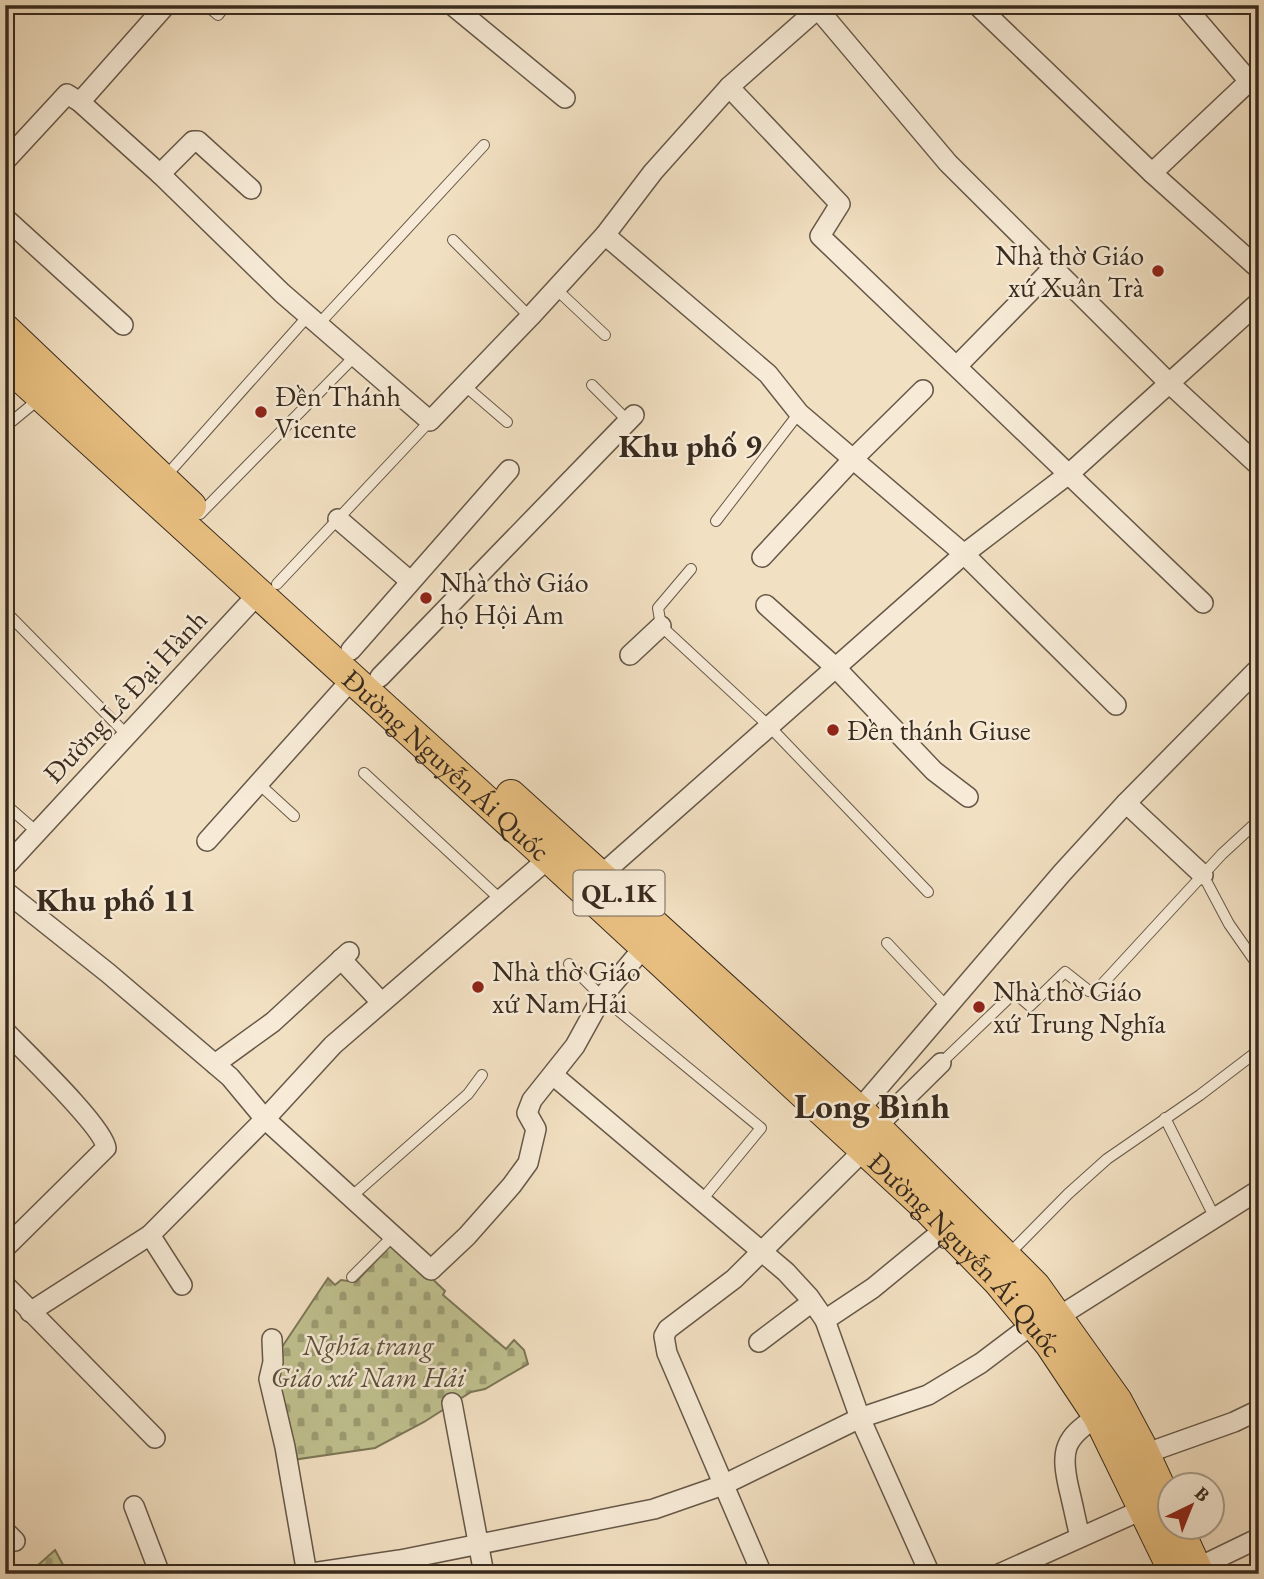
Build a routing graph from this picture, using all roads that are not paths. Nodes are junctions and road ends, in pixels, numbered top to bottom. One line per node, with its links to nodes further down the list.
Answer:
1 (166, 5): 11 (street)
2 (206, 5): 3 (lane)
3 (226, 5)
4 (452, 5): 10 (street)
5 (977, 5): 14 (street)
6 (1184, 5): 8 (street)
7 (820, 7): 9 (street); 20 (street)
8 (1254, 77): 14 (street)
9 (729, 87): 18 (street); 31 (street)
10 (565, 98)
11 (80, 102): 13 (street); 15 (street)
12 (484, 145): 25 (lane)
13 (5, 161)
14 (1152, 173): 21 (street)
15 (160, 174): 16 (street); 25 (street)
16 (251, 189)
17 (5, 218): 26 (street)
18 (605, 235): 22 (street); 37 (street)
19 (453, 240): 24 (lane)
20 (1053, 268): 31 (street); 32 (street)
21 (1259, 269)
22 (555, 289): 24 (street); 28 (lane)
23 (1259, 302): 32 (street)
24 (530, 317): 33 (street)
25 (313, 320): 29 (street); 46 (lane)
26 (123, 325)
27 (5, 329): 46 (main road, Đường Nguyễn Ái Quốc / QL.1K)
28 (605, 335)
29 (355, 356): 39 (street); 47 (lane)
30 (5, 363): 36 (main road, Đường Nguyễn Ái Quốc / QL.1K)
31 (957, 366): 45 (street)
32 (1170, 384): 43 (street); 45 (street)
33 (464, 385): 39 (street); 40 (lane)
34 (592, 385): 38 (lane)
35 (923, 390): 42 (street)
36 (42, 397): 41 (lane); 54 (main road, Đường Nguyễn Ái Quốc / QL.1K)
37 (799, 413): 42 (street); 49 (lane)
38 (631, 418): 62 (street)
39 (430, 421): 48 (lane)
40 (507, 422)
41 (5, 427)
42 (853, 459): 50 (street); 51 (street)
43 (1259, 466)
44 (509, 470): 53 (street)
45 (1070, 473): 50 (street); 55 (street)
46 (164, 479): 47 (main road, Đường Nguyễn Ái Quốc / QL.1K)
47 (200, 514): 54 (main road, Đường Nguyễn Ái Quốc / QL.1K)
48 (338, 519): 53 (street); 54 (lane)
49 (716, 521)
50 (964, 554): 60 (street); 63 (street)
51 (762, 557)
52 (691, 569): 58 (lane)
53 (410, 582): 62 (street)
54 (267, 589): 62 (main road, Đường Nguyễn Ái Quốc / QL.1K); 65 (street, Đường Lê Đại Hành)
55 (1203, 603)
56 (766, 605): 60 (street)
57 (5, 611): 65 (lane)
58 (661, 626): 59 (street); 64 (lane)
59 (630, 655)
60 (835, 667): 64 (street); 68 (street)
61 (1259, 668): 69 (street)
62 (361, 669): 67 (street); 75 (main road, Đường Nguyễn Ái Quốc / QL.1K); 78 (main road, Đường Nguyễn Ái Quốc / QL.1K)
63 (1116, 705)
64 (769, 726): 78 (street); 80 (lane)
65 (127, 735): 73 (street, Đường Lê Đại Hành)
66 (364, 773): 81 (lane)
67 (258, 783): 71 (lane); 74 (street)
68 (968, 797)
69 (1126, 803): 77 (street); 88 (street)
70 (5, 804): 73 (lane)
71 (294, 816)
72 (1259, 820): 77 (lane)
73 (37, 832): 76 (street, Đường Lê Đại Hành)
74 (207, 841)
75 (549, 858): 81 (street); 83 (main road, Đường Nguyễn Ái Quốc / QL.1K)
76 (5, 867)
77 (1203, 875): 85 (lane); 91 (lane)
78 (600, 876): 97 (main road, Đường Nguyễn Ái Quốc / QL.1K)
79 (5, 891): 92 (street)
80 (928, 892)
81 (500, 900): 87 (street)
82 (887, 943): 88 (lane)
83 (644, 947): 86 (street); 97 (main road, Đường Nguyễn Ái Quốc / QL.1K)
84 (569, 964): 86 (lane)
85 (1259, 967)
86 (602, 997): 94 (street); 100 (lane)
87 (381, 1002): 92 (street); 95 (street)
88 (947, 1007): 97 (street)
89 (5, 1031): 105 (street)
90 (1259, 1050): 96 (lane)
91 (941, 1063): 97 (street)
92 (215, 1065): 95 (street)
93 (482, 1075): 99 (lane)
94 (553, 1075): 100 (street); 104 (street)
95 (265, 1118): 99 (street); 103 (street)
96 (1165, 1118): 101 (lane); 107 (lane)
97 (860, 1129): 102 (main road, Đường Nguyễn Ái Quốc / QL.1K); 106 (street); 107 (main road, Đường Nguyễn Ái Quốc / QL.1K)
98 (1259, 1190): 101 (street)
99 (352, 1197): 104 (street)
100 (701, 1201): 106 (street)
101 (1214, 1216): 114 (street)
102 (946, 1228): 113 (street); 114 (main road, Đường Nguyễn Ái Quốc / QL.1K)
103 (150, 1235): 110 (street); 112 (street)
104 (394, 1235): 108 (lane)
105 (5, 1248)
106 (762, 1252): 111 (street); 123 (street)
107 (1006, 1257): 114 (main road, Đường Nguyễn Ái Quốc / QL.1K)
108 (352, 1277)
109 (5, 1285): 112 (street)
110 (182, 1285)
111 (812, 1301): 113 (street); 116 (street)
112 (30, 1312): 121 (street)
113 (825, 1320): 120 (street)
114 (1046, 1320): 119 (main road, Đường Nguyễn Ái Quốc / QL.1K); 120 (street); 122 (main road, Đường Nguyễn Ái Quốc / QL.1K)
115 (272, 1339): 135 (street)
116 (759, 1342)
117 (452, 1404): 132 (street)
118 (1259, 1410): 122 (street)
119 (1098, 1416): 126 (main road, Đường Nguyễn Ái Quốc / QL.1K); 128 (street)
120 (860, 1418): 123 (street); 138 (street)
121 (155, 1438)
122 (1144, 1454): 124 (main road, Đường Nguyễn Ái Quốc / QL.1K)
123 (723, 1485): 132 (street); 137 (street)
124 (1156, 1505)
125 (134, 1506): 134 (street)
126 (1156, 1507)
127 (1156, 1509): 128 (street)
128 (1080, 1537): 139 (street)
129 (1259, 1538): 133 (street)
130 (1173, 1540): 133 (main road, Đường Nguyễn Ái Quốc / QL.1K)
131 (1181, 1540): 133 (main road)
132 (479, 1544): 135 (street); 136 (street)
133 (1190, 1572)
134 (160, 1574)
135 (307, 1574)
136 (484, 1574)
137 (762, 1574)
138 (930, 1574)
139 (999, 1574)

